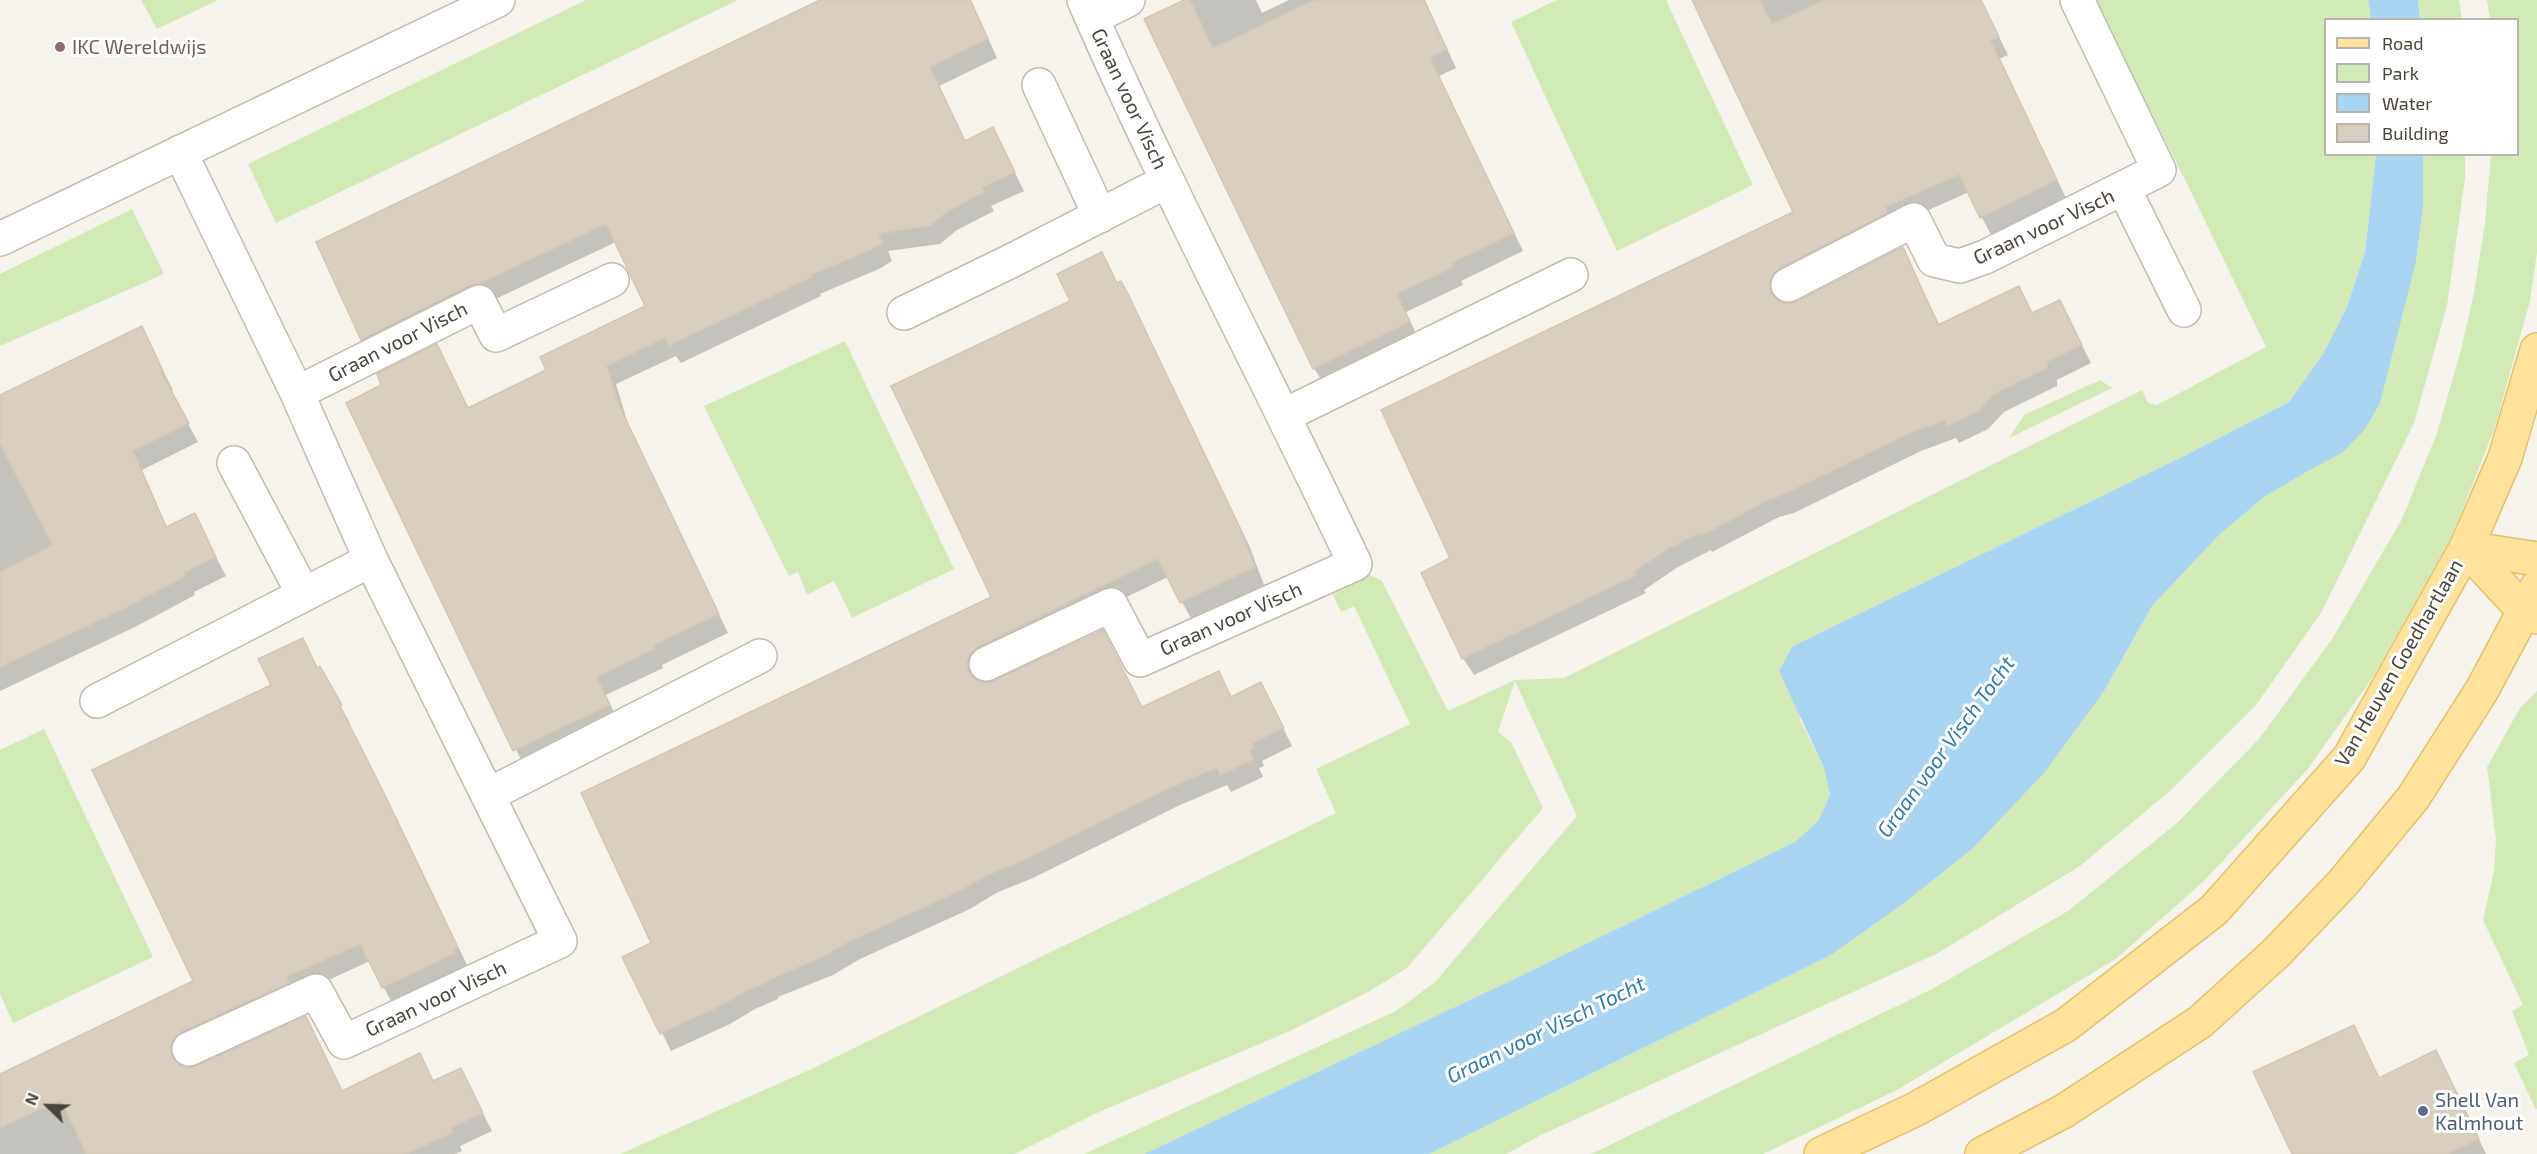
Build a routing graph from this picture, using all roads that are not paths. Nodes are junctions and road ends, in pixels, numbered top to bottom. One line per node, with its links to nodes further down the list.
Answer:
1 (498, 0): 6 (street)
2 (1128, 0): 4 (street, Graan voor Visch)
3 (2077, 0): 8 (street, Graan voor Visch)
4 (1088, 9): 7 (street, Graan voor Visch)
5 (1038, 85): 9 (street)
6 (180, 152): 10 (street); 17 (street, Graan voor Visch)
7 (1167, 180): 9 (street, Graan voor Visch); 18 (street, Graan voor Visch)
8 (2124, 189): 13 (street, Graan voor Visch); 14 (street, Graan voor Visch)
9 (1100, 216): 15 (street, Graan voor Visch)
10 (0, 239)
11 (1571, 275): 18 (street)
12 (612, 280): 17 (street, Graan voor Visch)
13 (1788, 285)
14 (2184, 310)
15 (904, 313)
16 (2537, 350): 20 (main road, Van Heuven Goedhartlaan)
17 (297, 393): 22 (street, Graan voor Visch)
18 (1285, 415): 26 (street, Graan voor Visch)
19 (234, 463): 23 (street)
20 (2466, 548): 21 (main road); 24 (main road); 30 (main road, Van Heuven Goedhartlaan)
21 (2537, 559)
22 (371, 560): 23 (street); 28 (street, Graan voor Visch)
23 (303, 593): 27 (street)
24 (2533, 605): 31 (main road)
25 (760, 656): 28 (street)
26 (986, 664)
27 (97, 701)
28 (488, 795): 29 (street, Graan voor Visch)
29 (189, 1049)
30 (1821, 1154)
31 (1982, 1154)

